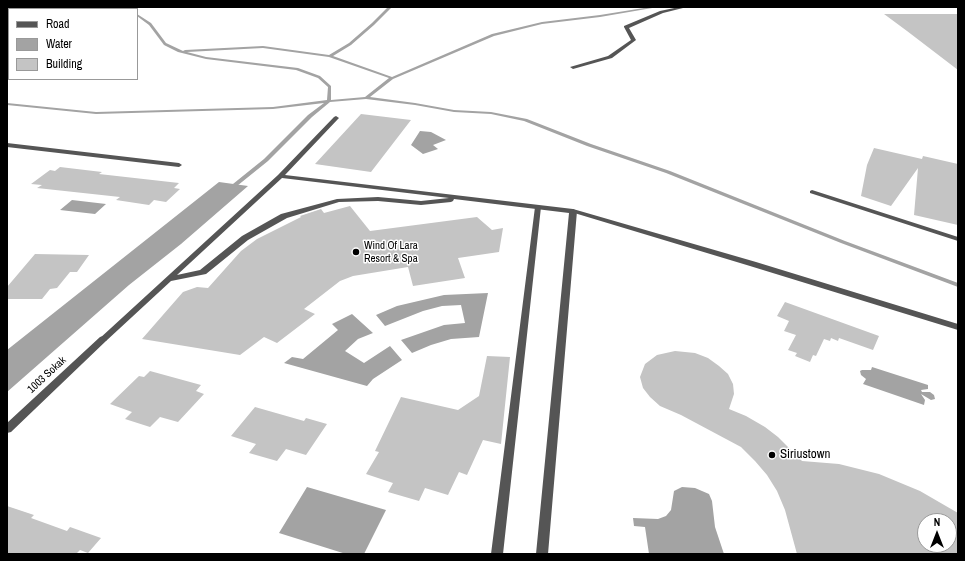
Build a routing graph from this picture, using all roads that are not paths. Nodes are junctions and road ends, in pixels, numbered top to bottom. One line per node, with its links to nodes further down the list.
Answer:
1 (685, 7): 2 (street)
2 (573, 67)
3 (336, 118): 6 (street, 1003 Sokak)
4 (7, 145): 5 (street)
5 (180, 165)
6 (280, 176): 8 (street); 12 (street, 1003 Sokak)
7 (812, 192): 11 (street)
8 (466, 198): 9 (street); 12 (street)
9 (538, 207): 10 (street); 15 (street)
10 (573, 211): 13 (street); 16 (street)
11 (958, 239)
12 (169, 279): 14 (street, 1003 Sokak)
13 (958, 328)
14 (7, 429)
15 (497, 554)
16 (542, 554)

